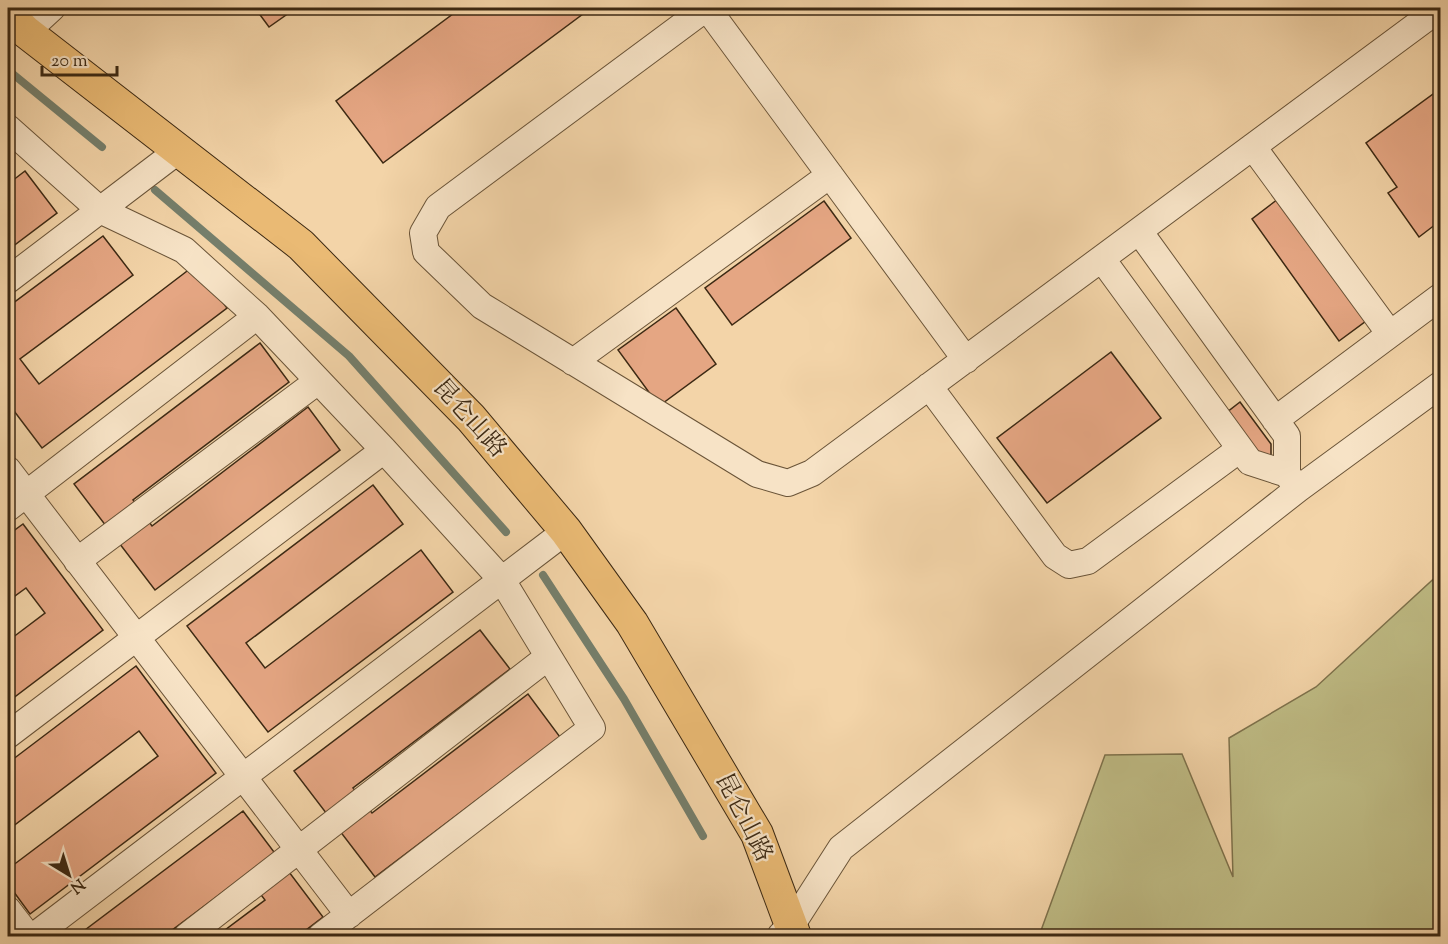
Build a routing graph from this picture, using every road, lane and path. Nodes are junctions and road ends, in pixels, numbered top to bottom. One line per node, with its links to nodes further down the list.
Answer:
1 (52, 8): 4 (street)
2 (707, 8): 8 (street); 17 (street)
3 (1440, 8): 6 (street)
4 (17, 23): 7 (main road, 昆仑山路)
5 (8, 128): 9 (street)
6 (1253, 147): 10 (street); 15 (street)
7 (179, 150): 9 (street); 27 (main road, 昆仑山路)
8 (830, 175): 16 (street); 17 (street)
9 (100, 210): 12 (street); 14 (street)
10 (1139, 231): 11 (street); 21 (street)
11 (1102, 259): 16 (street); 22 (street)
12 (8, 280)
13 (1440, 297): 15 (street)
14 (256, 316): 18 (street); 26 (street)
15 (1390, 334): 21 (street)
16 (966, 360): 20 (street)
17 (573, 362): 20 (street)
18 (318, 381): 23 (street); 28 (street)
19 (1440, 385): 25 (street)
20 (929, 386): 22 (street)
21 (1275, 420): 25 (street)
22 (1240, 449): 25 (street)
23 (384, 450): 29 (street); 30 (street)
24 (8, 470): 26 (street)
25 (1293, 482): 37 (street)
26 (17, 501): 28 (street)
27 (566, 531): 29 (street); 37 (main road, 昆仑山路)
28 (77, 561): 30 (street)
29 (502, 580): 31 (street); 33 (street)
30 (136, 638): 32 (street); 33 (street)
31 (548, 657): 34 (street); 36 (street)
32 (8, 735)
33 (243, 777): 34 (street); 39 (street)
34 (298, 850): 36 (street); 40 (street)
35 (8, 910): 38 (street)
36 (349, 915): 41 (street)
37 (788, 933)
38 (28, 936)
39 (34, 936)
40 (187, 936)
41 (321, 936)

